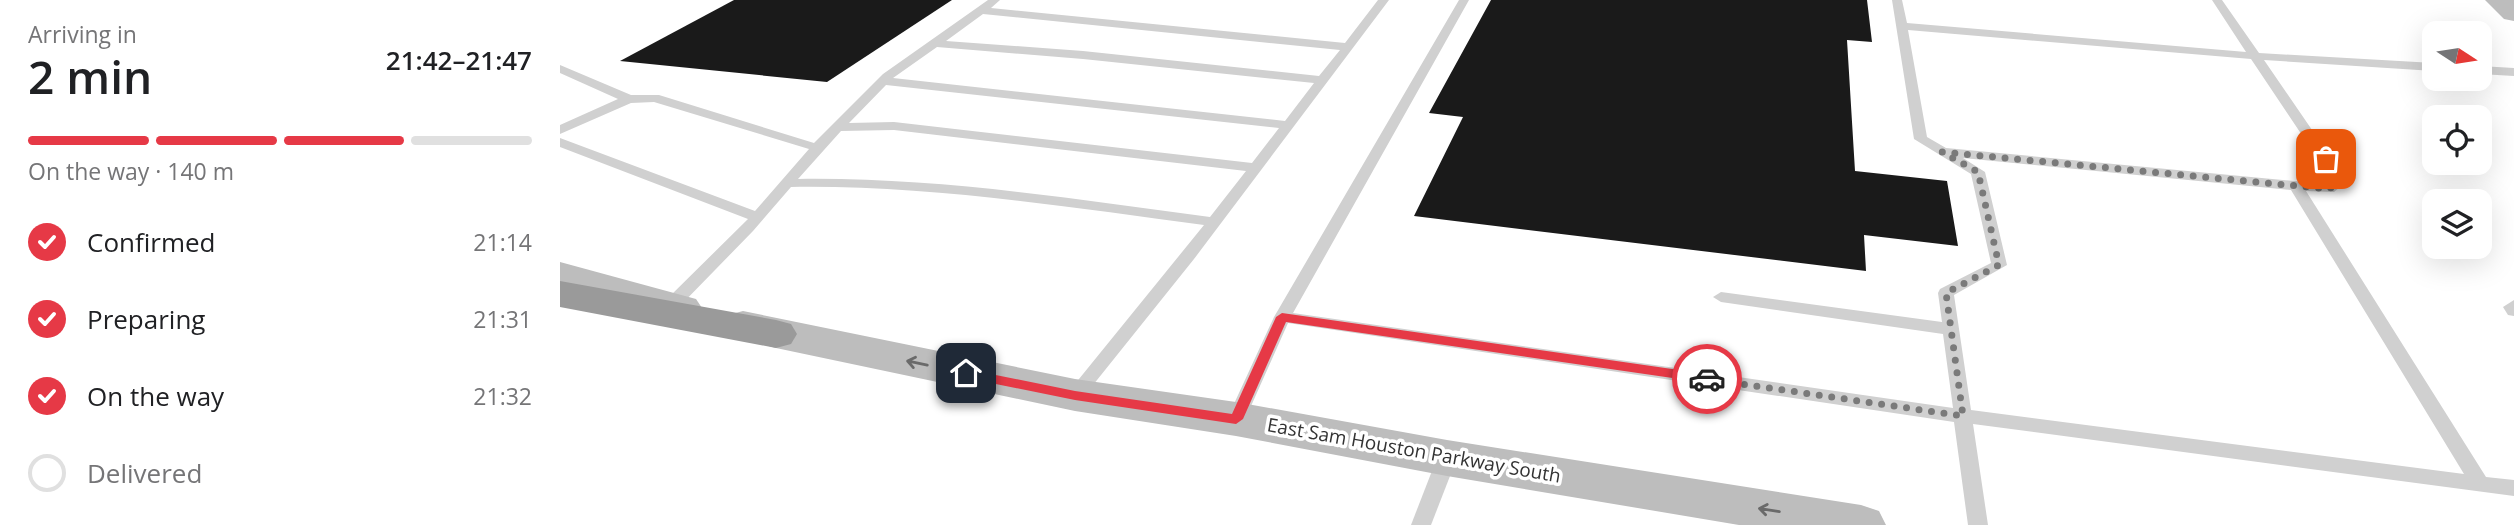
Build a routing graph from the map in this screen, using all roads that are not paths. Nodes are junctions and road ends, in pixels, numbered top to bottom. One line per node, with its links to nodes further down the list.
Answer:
1 (995, 0): 7 (lane)
2 (1384, 0): 11 (lane)
3 (1464, 0): 37 (lane)
4 (1897, 0): 9 (lane)
5 (2217, 0): 12 (lane)
6 (2498, 0): 8 (main road)
7 (980, 10): 10 (lane); 11 (lane)
8 (2514, 13)
9 (1900, 26): 12 (lane); 25 (lane)
10 (933, 43): 17 (lane); 18 (lane)
11 (1348, 47): 17 (lane)
12 (2255, 56): 13 (lane); 28 (lane)
13 (2422, 66)
14 (560, 69): 19 (lane)
15 (2492, 71): 16 (lane)
16 (2514, 72)
17 (1322, 80): 20 (lane)
18 (883, 81): 20 (lane); 21 (lane)
19 (629, 99): 22 (lane); 24 (lane)
20 (1288, 125): 26 (lane)
21 (837, 127): 24 (lane); 26 (lane)
22 (560, 130)
23 (560, 142): 29 (lane)
24 (818, 148): 27 (lane)
25 (1942, 152): 28 (lane); 38 (lane)
26 (1255, 168): 30 (lane)
27 (787, 183): 29 (lane); 30 (lane)
28 (2296, 186): 44 (lane)
29 (757, 217): 34 (lane)
30 (1213, 222): 40 (lane)
31 (560, 274): 34 (main road, East Sam Houston Parkway South)
32 (560, 294): 39 (highway)
33 (1721, 297): 38 (lane)
34 (671, 305): 39 (main road, East Sam Houston Parkway South)
35 (2514, 305): 36 (lane)
36 (2514, 311)
37 (1282, 317): 41 (lane); 42 (lane)
38 (1951, 329): 41 (lane)
39 (776, 334): 40 (main road, East Sam Houston Parkway South, one-way to 39)
40 (1075, 396): 42 (main road, East Sam Houston Parkway South)
41 (1963, 416): 44 (lane); 48 (lane)
42 (1236, 419): 43 (main road, East Sam Houston Parkway South)
43 (1447, 458): 46 (lane); 47 (main road, East Sam Houston Parkway South, one-way to 43)
44 (2480, 484): 45 (lane)
45 (2514, 488)
46 (1421, 525)
47 (1861, 525)
48 (1978, 525)

